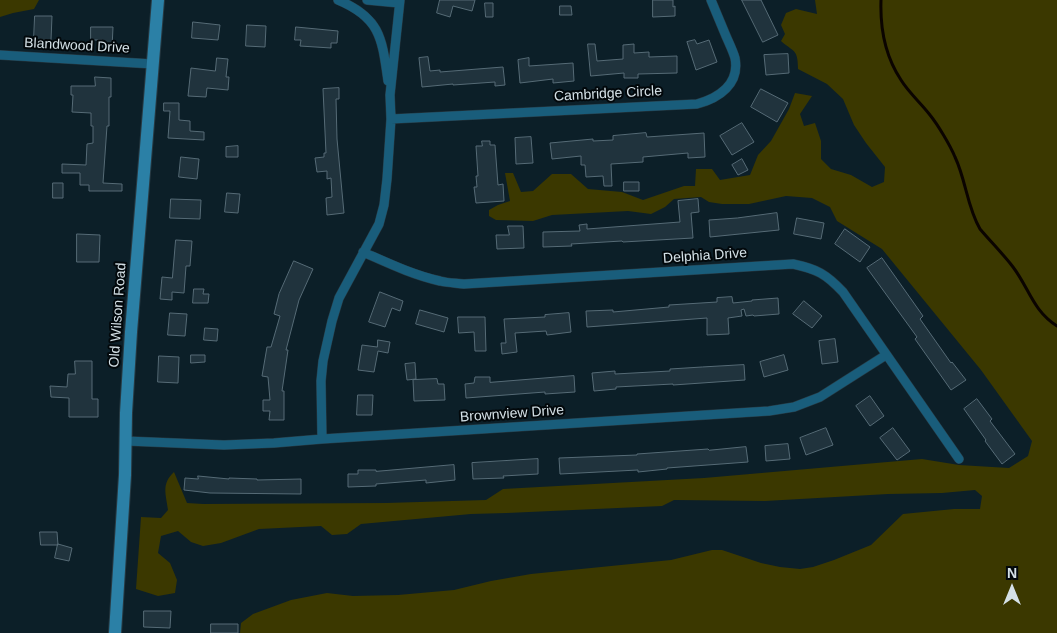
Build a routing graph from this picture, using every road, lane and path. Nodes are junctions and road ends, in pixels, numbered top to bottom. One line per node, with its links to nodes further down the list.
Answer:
1 (158, 0): 7 (street, Old Wilson Road)
2 (338, 0): 8 (street)
3 (367, 0): 5 (street)
4 (711, 0): 9 (street, Cambridge Circle)
5 (399, 1): 8 (street)
6 (0, 55): 7 (street, Blandwood Drive)
7 (153, 64): 13 (street, Old Wilson Road)
8 (390, 95): 9 (street)
9 (390, 119): 10 (street)
10 (363, 252): 11 (street, Delphia Drive); 12 (street)
11 (886, 355): 12 (street, Brownview Drive); 14 (street, Delphia Drive)
12 (322, 439): 13 (street, Brownview Drive)
13 (126, 441): 15 (street, Old Wilson Road)
14 (959, 459)
15 (115, 633)

